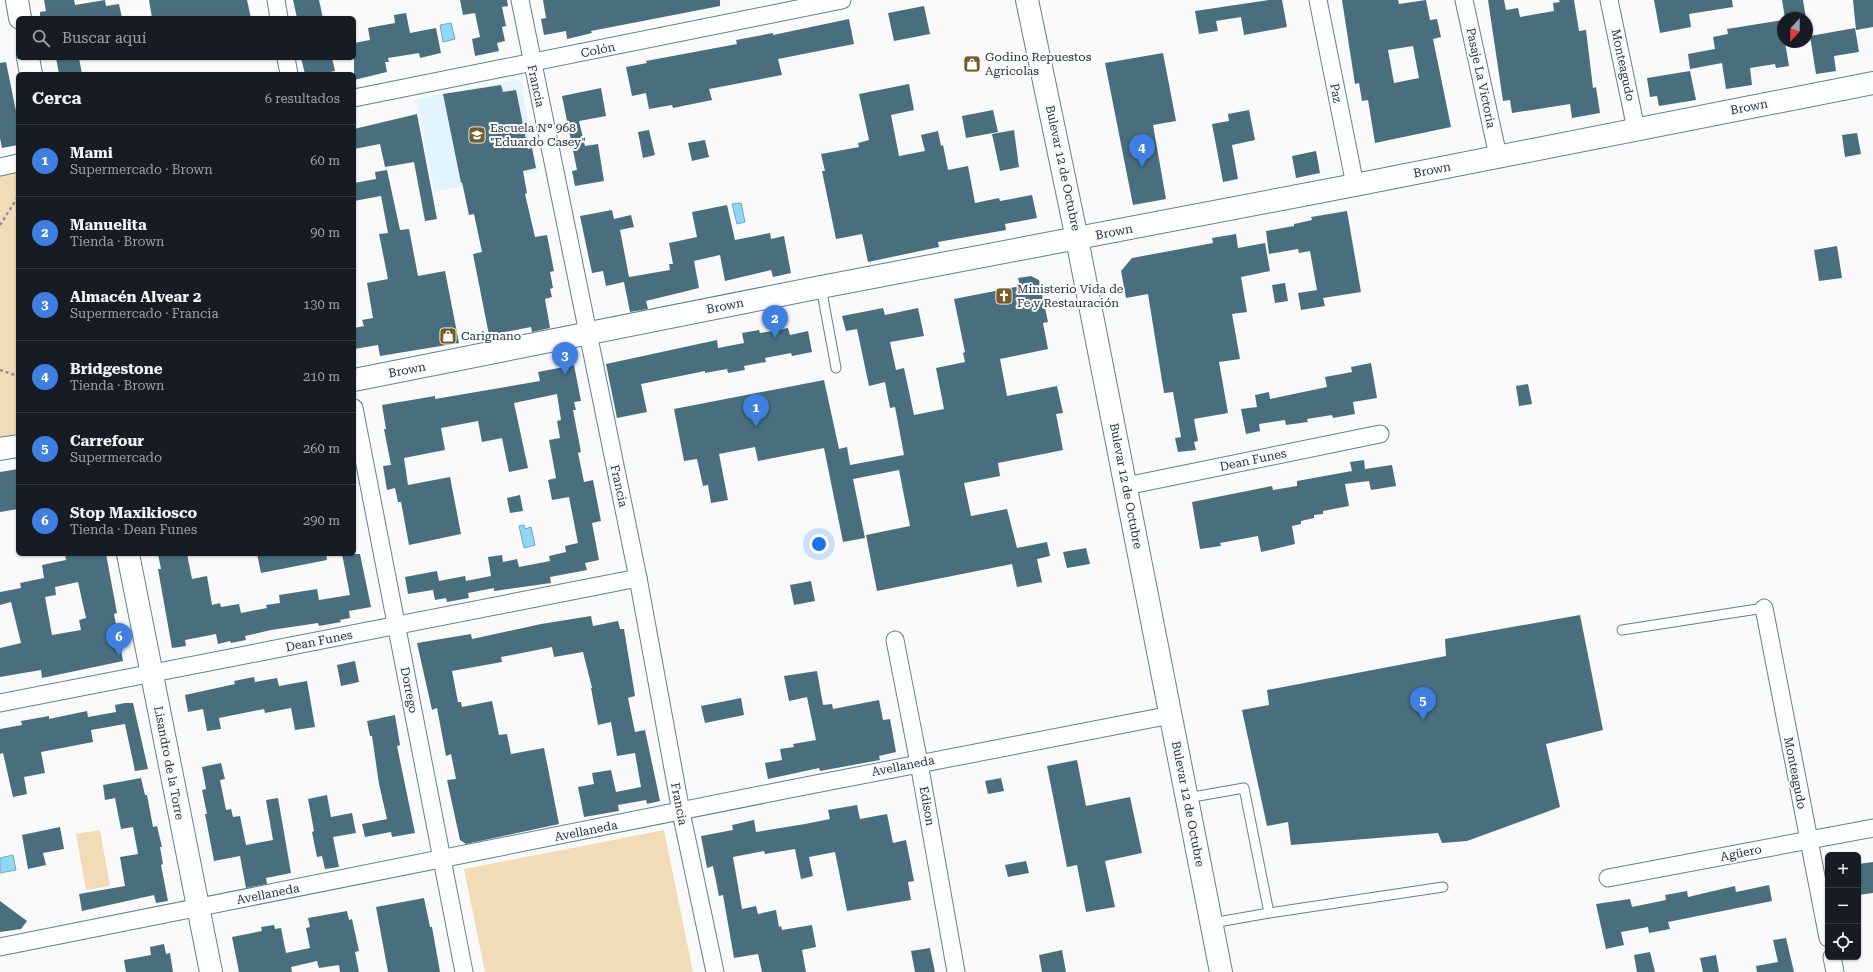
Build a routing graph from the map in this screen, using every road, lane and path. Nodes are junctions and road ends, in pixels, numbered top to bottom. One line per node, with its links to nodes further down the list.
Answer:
1 (17, 0): 10 (main road)
2 (276, 0): 11 (street)
3 (520, 0): 14 (street, Francia)
4 (842, 0): 9 (street, Colón)
5 (1027, 0): 26 (main road, Bulevar 12 de Octubre)
6 (1318, 0): 23 (street, Paz)
7 (1464, 0): 20 (street, Pasaje La Victoria)
8 (1609, 0): 19 (street, Monteagudo)
9 (765, 8): 14 (street, Colón)
10 (20, 16)
11 (279, 16)
12 (28, 60): 15 (main road)
13 (286, 60): 16 (street)
14 (532, 64): 18 (street, Colón); 28 (street, Francia)
15 (31, 72)
16 (289, 72)
17 (1873, 83): 19 (main road, Brown)
18 (356, 98)
19 (1636, 129): 20 (main road, Brown)
20 (1498, 156): 23 (main road, Brown)
21 (16, 163): 22 (street)
22 (0, 167)
23 (1355, 185): 26 (main road, Brown)
24 (16, 200): 25 (path)
25 (0, 225)
26 (1077, 238): 27 (main road, Brown); 37 (main road, Bulevar 12 de Octubre)
27 (821, 287): 28 (main road, Brown); 29 (lane)
28 (587, 334): 32 (main road, Brown); 39 (street, Francia)
29 (836, 368)
30 (0, 370): 31 (path)
31 (16, 375)
32 (356, 380)
33 (356, 418): 41 (street, Dorrego)
34 (1380, 434): 37 (street, Dean Funes)
35 (16, 446): 36 (main road)
36 (0, 449)
37 (1126, 486): 46 (main road, Bulevar 12 de Octubre)
38 (128, 556): 44 (main road, Lisandro de la Torre)
39 (638, 578): 41 (street, Dean Funes); 49 (street, Francia)
40 (1764, 608): 42 (lane); 51 (street, Monteagudo)
41 (396, 626): 44 (street, Dean Funes); 52 (street, Dorrego)
42 (1622, 630)
43 (895, 640): 47 (street, Edison)
44 (152, 674): 45 (street, Dean Funes); 55 (main road, Lisandro de la Torre)
45 (0, 703)
46 (1171, 715): 47 (street, Avellaneda); 48 (main road, Bulevar 12 de Octubre)
47 (919, 763): 49 (street, Avellaneda); 64 (street, Edison)
48 (1187, 798): 56 (lane); 57 (main road, Bulevar 12 de Octubre)
49 (680, 812): 52 (street, Avellaneda); 63 (street, Francia)
50 (1873, 828): 51 (street, Agüero)
51 (1808, 840): 53 (street, Agüero); 58 (street, Monteagudo)
52 (442, 859): 55 (street, Avellaneda); 62 (street, Dorrego)
53 (1608, 878)
54 (1443, 887): 56 (lane)
55 (198, 908): 59 (street, Avellaneda); 61 (main road, Lisandro de la Torre)
56 (1269, 913): 57 (lane)
57 (1212, 923): 65 (main road, Bulevar 12 de Octubre)
58 (1825, 924)
59 (0, 947)
60 (1833, 960): 66 (street)
61 (211, 972)
62 (464, 972)
63 (714, 972)
64 (956, 972)
65 (1218, 972)
66 (1835, 972)

